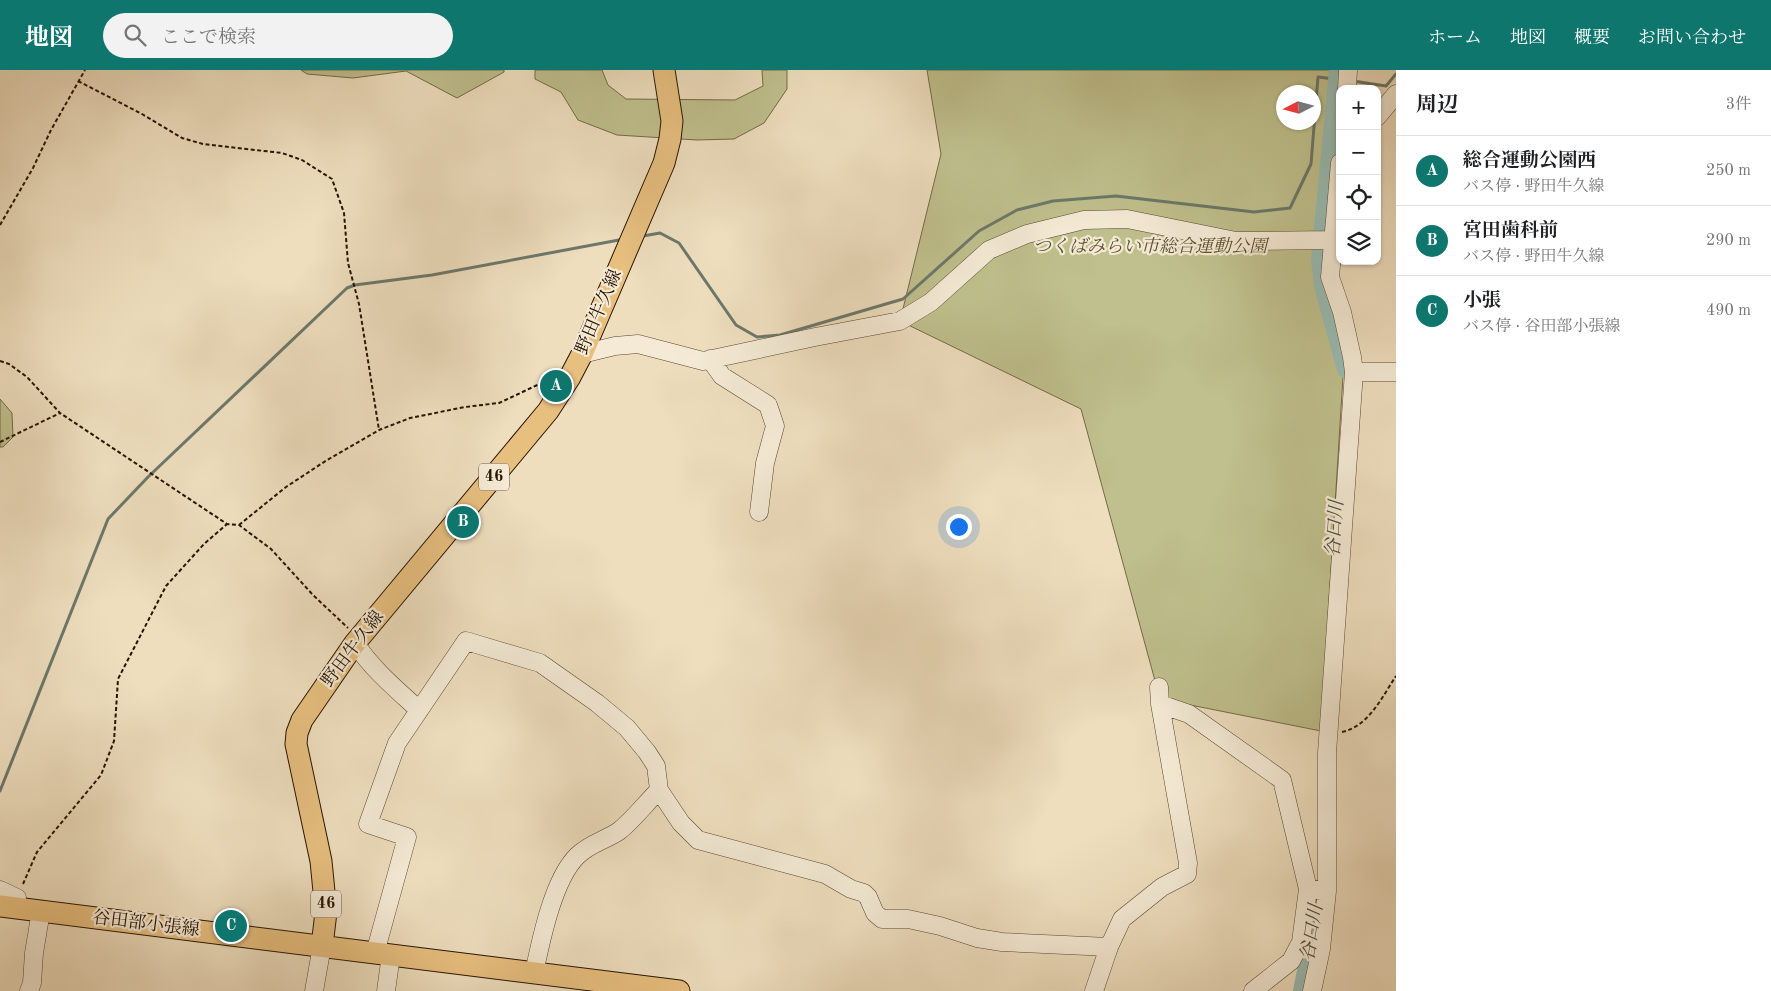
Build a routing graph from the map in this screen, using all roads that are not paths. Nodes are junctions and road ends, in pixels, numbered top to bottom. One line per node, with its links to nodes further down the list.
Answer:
1 (664, 70): 8 (main road, 野田牛久線 / 46)
2 (1348, 70): 3 (street)
3 (1347, 85)
4 (1396, 94): 5 (street)
5 (1381, 112)
6 (1339, 175): 7 (street)
7 (1333, 240): 9 (street); 10 (street)
8 (582, 354): 9 (street); 13 (main road, 野田牛久線 / 46)
9 (710, 359): 12 (street)
10 (1354, 372): 11 (street); 18 (street)
11 (1396, 372)
12 (759, 512)
13 (357, 640): 14 (street); 21 (main road, 野田牛久線 / 46)
14 (419, 710): 15 (street); 23 (street)
15 (659, 790): 22 (street); 24 (street)
16 (1308, 889): 18 (street); 22 (street); 30 (street)
17 (0, 890): 19 (street)
18 (1328, 891): 31 (street)
19 (11, 904): 20 (main road, 谷田部小張線)
20 (41, 911): 21 (main road, 谷田部小張線); 26 (street)
21 (322, 946): 23 (main road); 27 (street)
22 (1109, 947): 29 (street)
23 (383, 954): 24 (main road); 28 (street)
24 (534, 973): 25 (main road)
25 (665, 990)
26 (29, 991)
27 (314, 991)
28 (386, 991)
29 (1094, 991)
30 (1253, 991)
31 (1312, 991)

